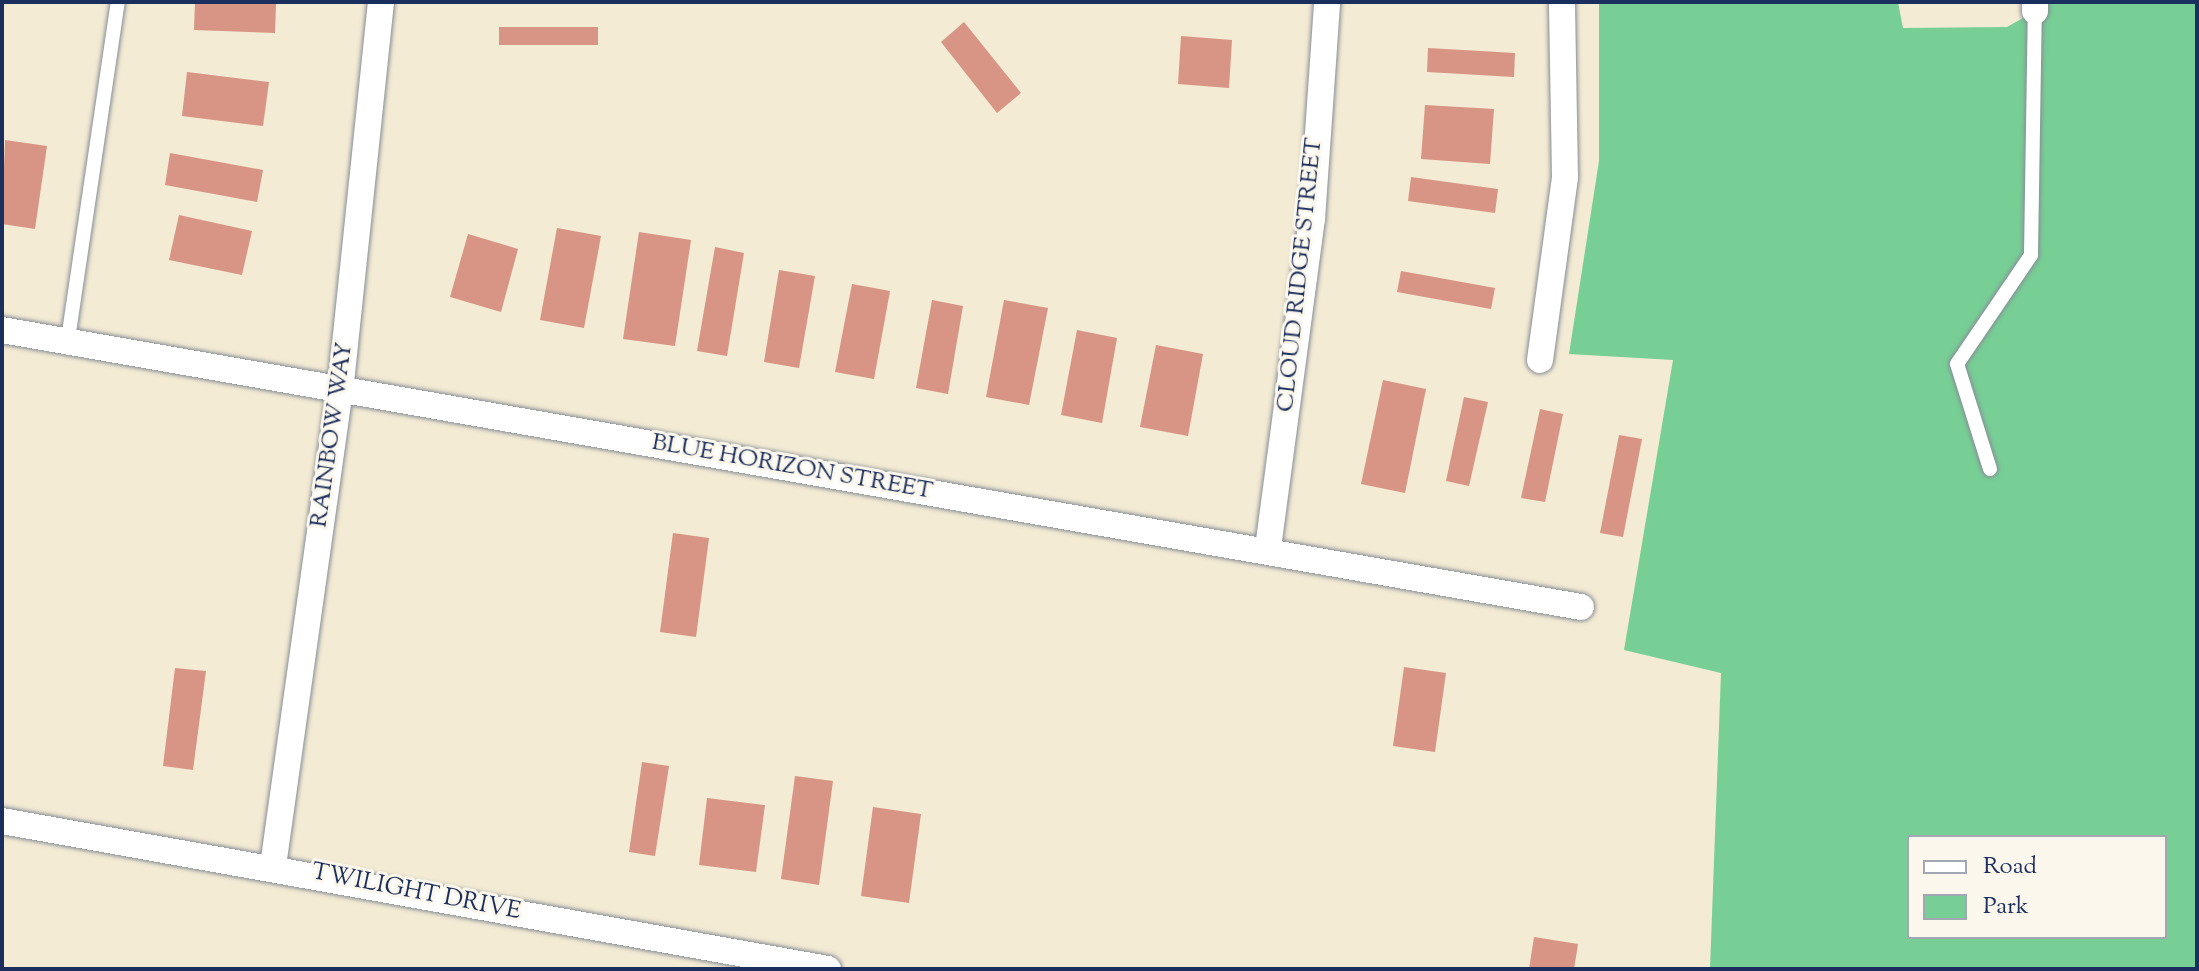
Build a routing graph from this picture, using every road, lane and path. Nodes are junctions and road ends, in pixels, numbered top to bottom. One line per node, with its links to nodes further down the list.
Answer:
1 (118, 2): 7 (lane)
2 (381, 2): 9 (street, RAINBOW WAY)
3 (1327, 2): 11 (street, CLOUD RIDGE STREET)
4 (1562, 2): 8 (street)
5 (2035, 7): 10 (lane)
6 (2, 330): 7 (street, BLUE HORIZON STREET)
7 (67, 346): 9 (street, BLUE HORIZON STREET)
8 (1540, 360)
9 (340, 392): 11 (street, BLUE HORIZON STREET); 14 (street, RAINBOW WAY)
10 (1990, 469)
11 (1268, 548): 12 (street, BLUE HORIZON STREET)
12 (1581, 607)
13 (2, 821): 14 (street, TWILIGHT DRIVE)
14 (273, 866): 15 (street, TWILIGHT DRIVE)
15 (828, 969)

